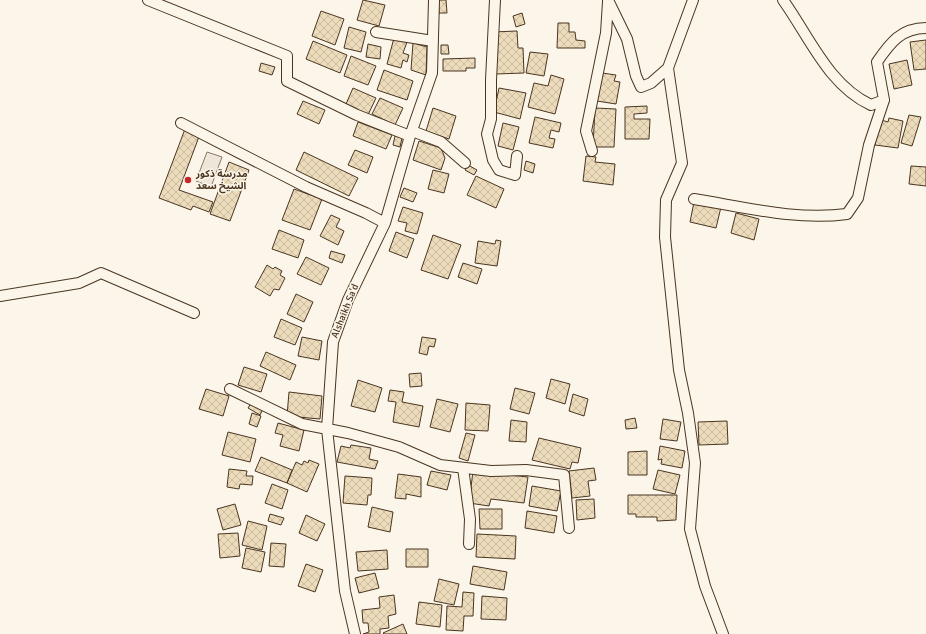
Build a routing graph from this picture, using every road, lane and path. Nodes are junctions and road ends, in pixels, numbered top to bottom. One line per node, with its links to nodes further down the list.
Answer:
1 (148, 0): 13 (street)
2 (434, 0): 9 (street, Alshaikh Sa'd)
3 (495, 0): 15 (street)
4 (608, 0): 10 (street); 14 (street)
5 (692, 0): 10 (street)
6 (783, 0): 11 (street)
7 (926, 28): 11 (street)
8 (376, 32): 9 (street)
9 (433, 41): 13 (street, Alshaikh Sa'd)
10 (668, 68): 27 (street)
11 (884, 100): 17 (street)
12 (181, 123): 18 (street)
13 (411, 134): 16 (street); 18 (street, Alshaikh Sa'd)
14 (592, 151)
15 (517, 156)
16 (465, 163)
17 (694, 199)
18 (385, 223): 22 (street, Alshaikh Sa'd)
19 (0, 296): 20 (street)
20 (194, 313)
21 (230, 389): 22 (street)
22 (327, 429): 23 (street); 26 (street, Alshaikh Sa'd)
23 (463, 468): 24 (street); 25 (street)
24 (569, 528)
25 (469, 544)
26 (355, 634)
27 (724, 634)

